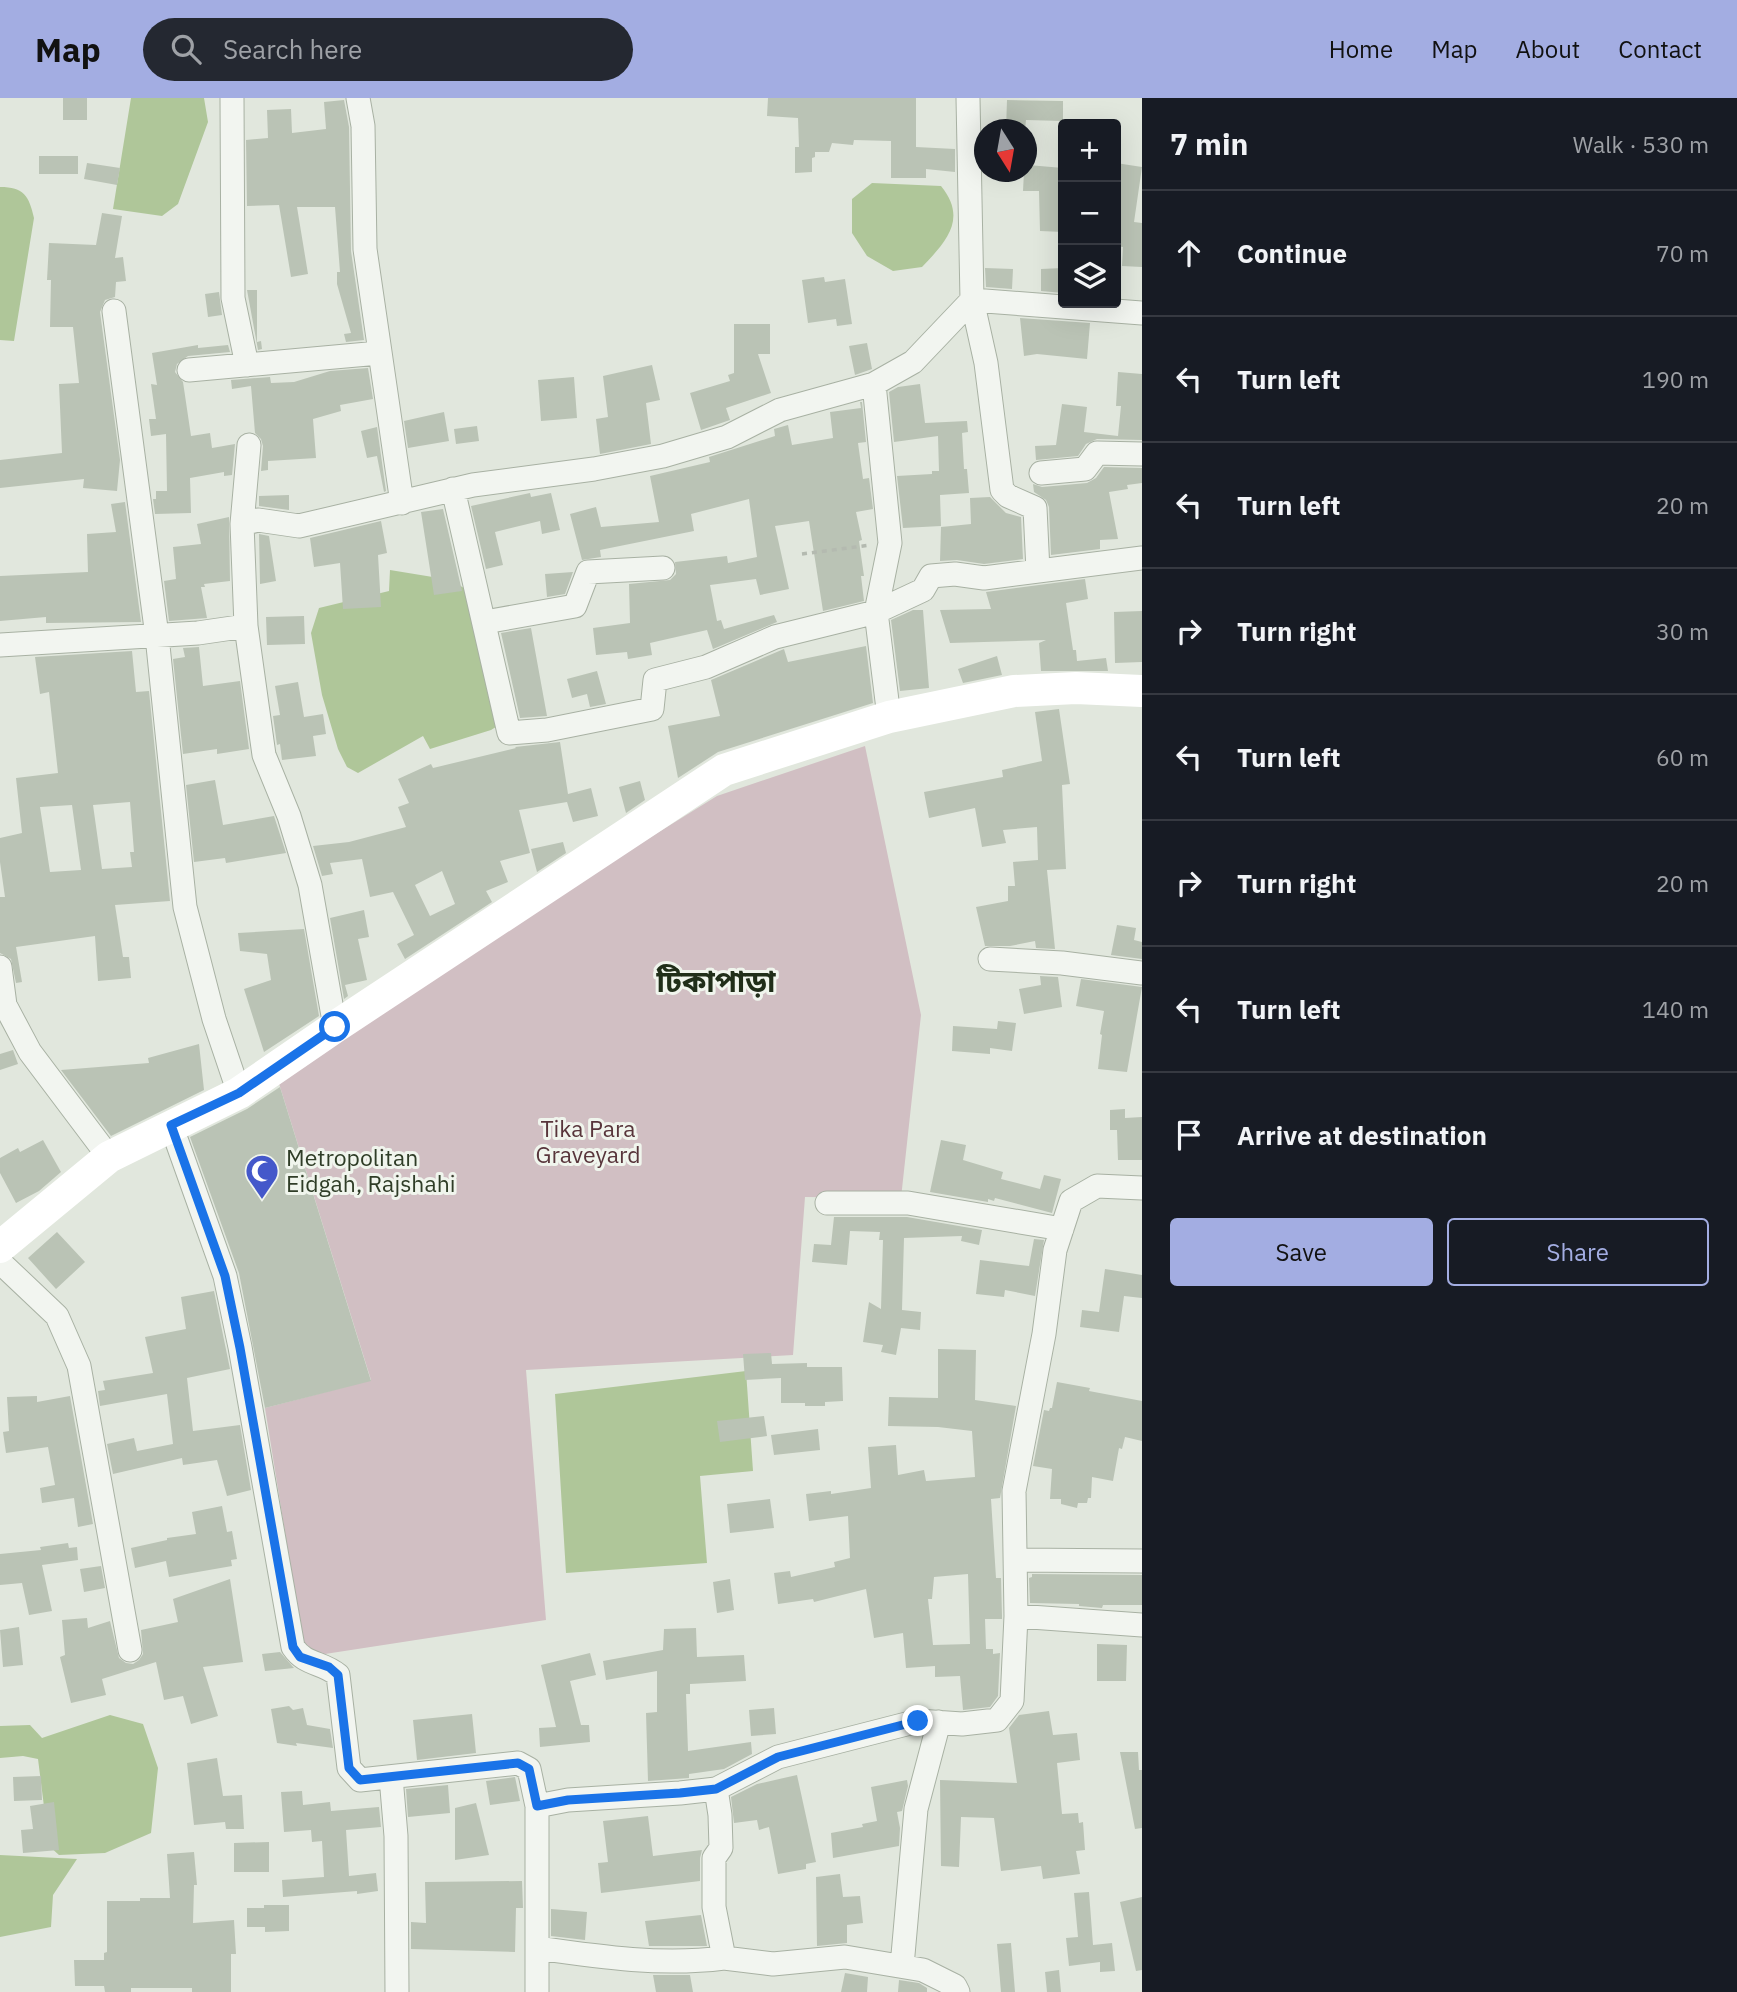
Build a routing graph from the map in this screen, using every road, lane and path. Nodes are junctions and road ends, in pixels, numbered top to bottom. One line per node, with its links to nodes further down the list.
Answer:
1 (232, 98): 8 (street)
2 (358, 98): 7 (street)
3 (968, 98): 4 (street)
4 (972, 300): 6 (street); 10 (street); 21 (street)
5 (114, 311): 25 (street)
6 (1142, 313)
7 (379, 354): 8 (street); 15 (street)
8 (247, 365): 9 (street)
9 (189, 370)
10 (874, 384): 14 (street); 17 (street)
11 (249, 445): 16 (street)
12 (1142, 454): 13 (street)
13 (1041, 473)
14 (453, 489): 15 (street); 23 (street)
15 (402, 503): 16 (street)
16 (242, 524): 24 (street)
17 (890, 543): 18 (path); 22 (street)
18 (802, 554)
19 (1142, 558): 21 (street)
20 (663, 568): 23 (street)
21 (1038, 571): 22 (street)
22 (877, 612): 23 (street); 28 (street)
23 (485, 622)
24 (246, 626): 25 (street); 33 (street)
25 (157, 636): 26 (street); 34 (street)
26 (0, 645)
27 (1142, 691): 28 (main road)
28 (890, 717): 33 (main road)
29 (990, 959): 31 (street)
30 (0, 967): 32 (street)
31 (1142, 974)
32 (2, 1006): 36 (street)
33 (335, 1027): 34 (main road)
34 (239, 1093): 35 (main road)
35 (171, 1125): 36 (main road); 48 (street)
36 (109, 1157): 40 (main road)
37 (1142, 1188): 39 (street)
38 (827, 1203): 39 (street)
39 (1062, 1229): 42 (street)
40 (0, 1247)
41 (0, 1262): 46 (street)
42 (1016, 1560): 43 (street); 44 (street)
43 (1142, 1560)
44 (1016, 1616): 45 (street); 47 (street)
45 (1142, 1625)
46 (130, 1650)
47 (939, 1722): 49 (street); 53 (street)
48 (391, 1777): 50 (street); 54 (street)
49 (716, 1789): 50 (street); 52 (street)
50 (537, 1806): 51 (street)
51 (537, 1948): 52 (street); 55 (street)
52 (724, 1958): 53 (street)
53 (902, 1966): 56 (street)
54 (397, 1992)
55 (537, 1992)
56 (958, 1992)

